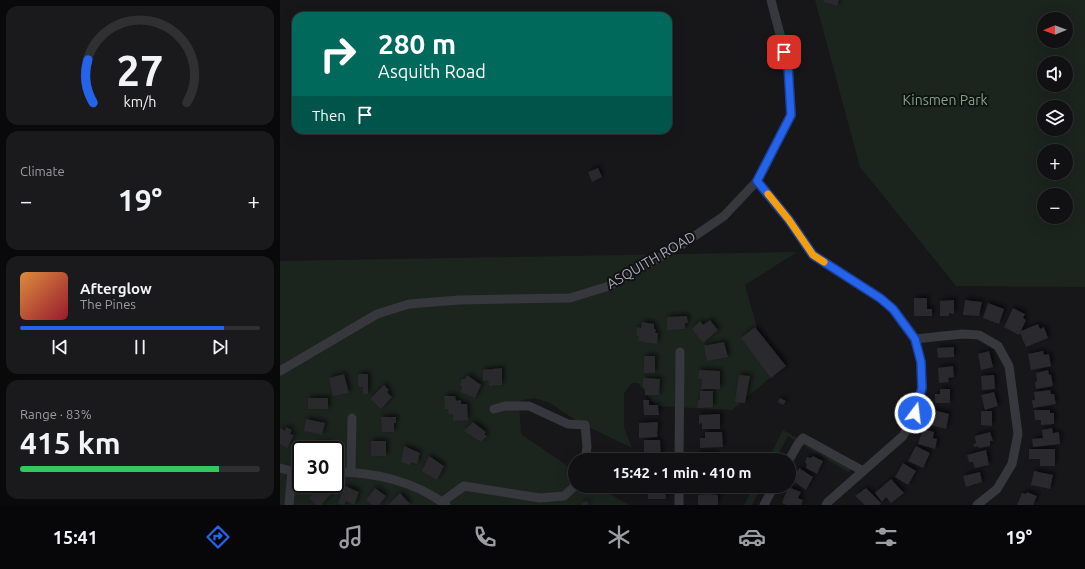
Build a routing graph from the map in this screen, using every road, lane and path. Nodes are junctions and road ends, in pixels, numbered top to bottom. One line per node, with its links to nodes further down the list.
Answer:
1 (771, 0): 2 (street, ASQUITH ROAD)
2 (757, 181): 3 (street); 5 (street, ASQUITH ROAD)
3 (915, 339): 13 (street); 25 (street)
4 (680, 352): 9 (street)
5 (280, 371)
6 (494, 409): 8 (street)
7 (352, 418): 15 (street)
8 (586, 453)
9 (679, 453)
10 (793, 453): 13 (street)
11 (280, 468): 12 (street)
12 (292, 470)
13 (864, 471): 24 (street)
14 (344, 472): 15 (street)
15 (351, 472): 20 (street)
16 (292, 492): 21 (street)
17 (568, 492): 20 (street)
18 (679, 493): 22 (street)
19 (770, 493): 23 (street)
20 (444, 504)
21 (289, 505)
22 (679, 505)
23 (764, 505)
24 (826, 505)
25 (977, 505)

